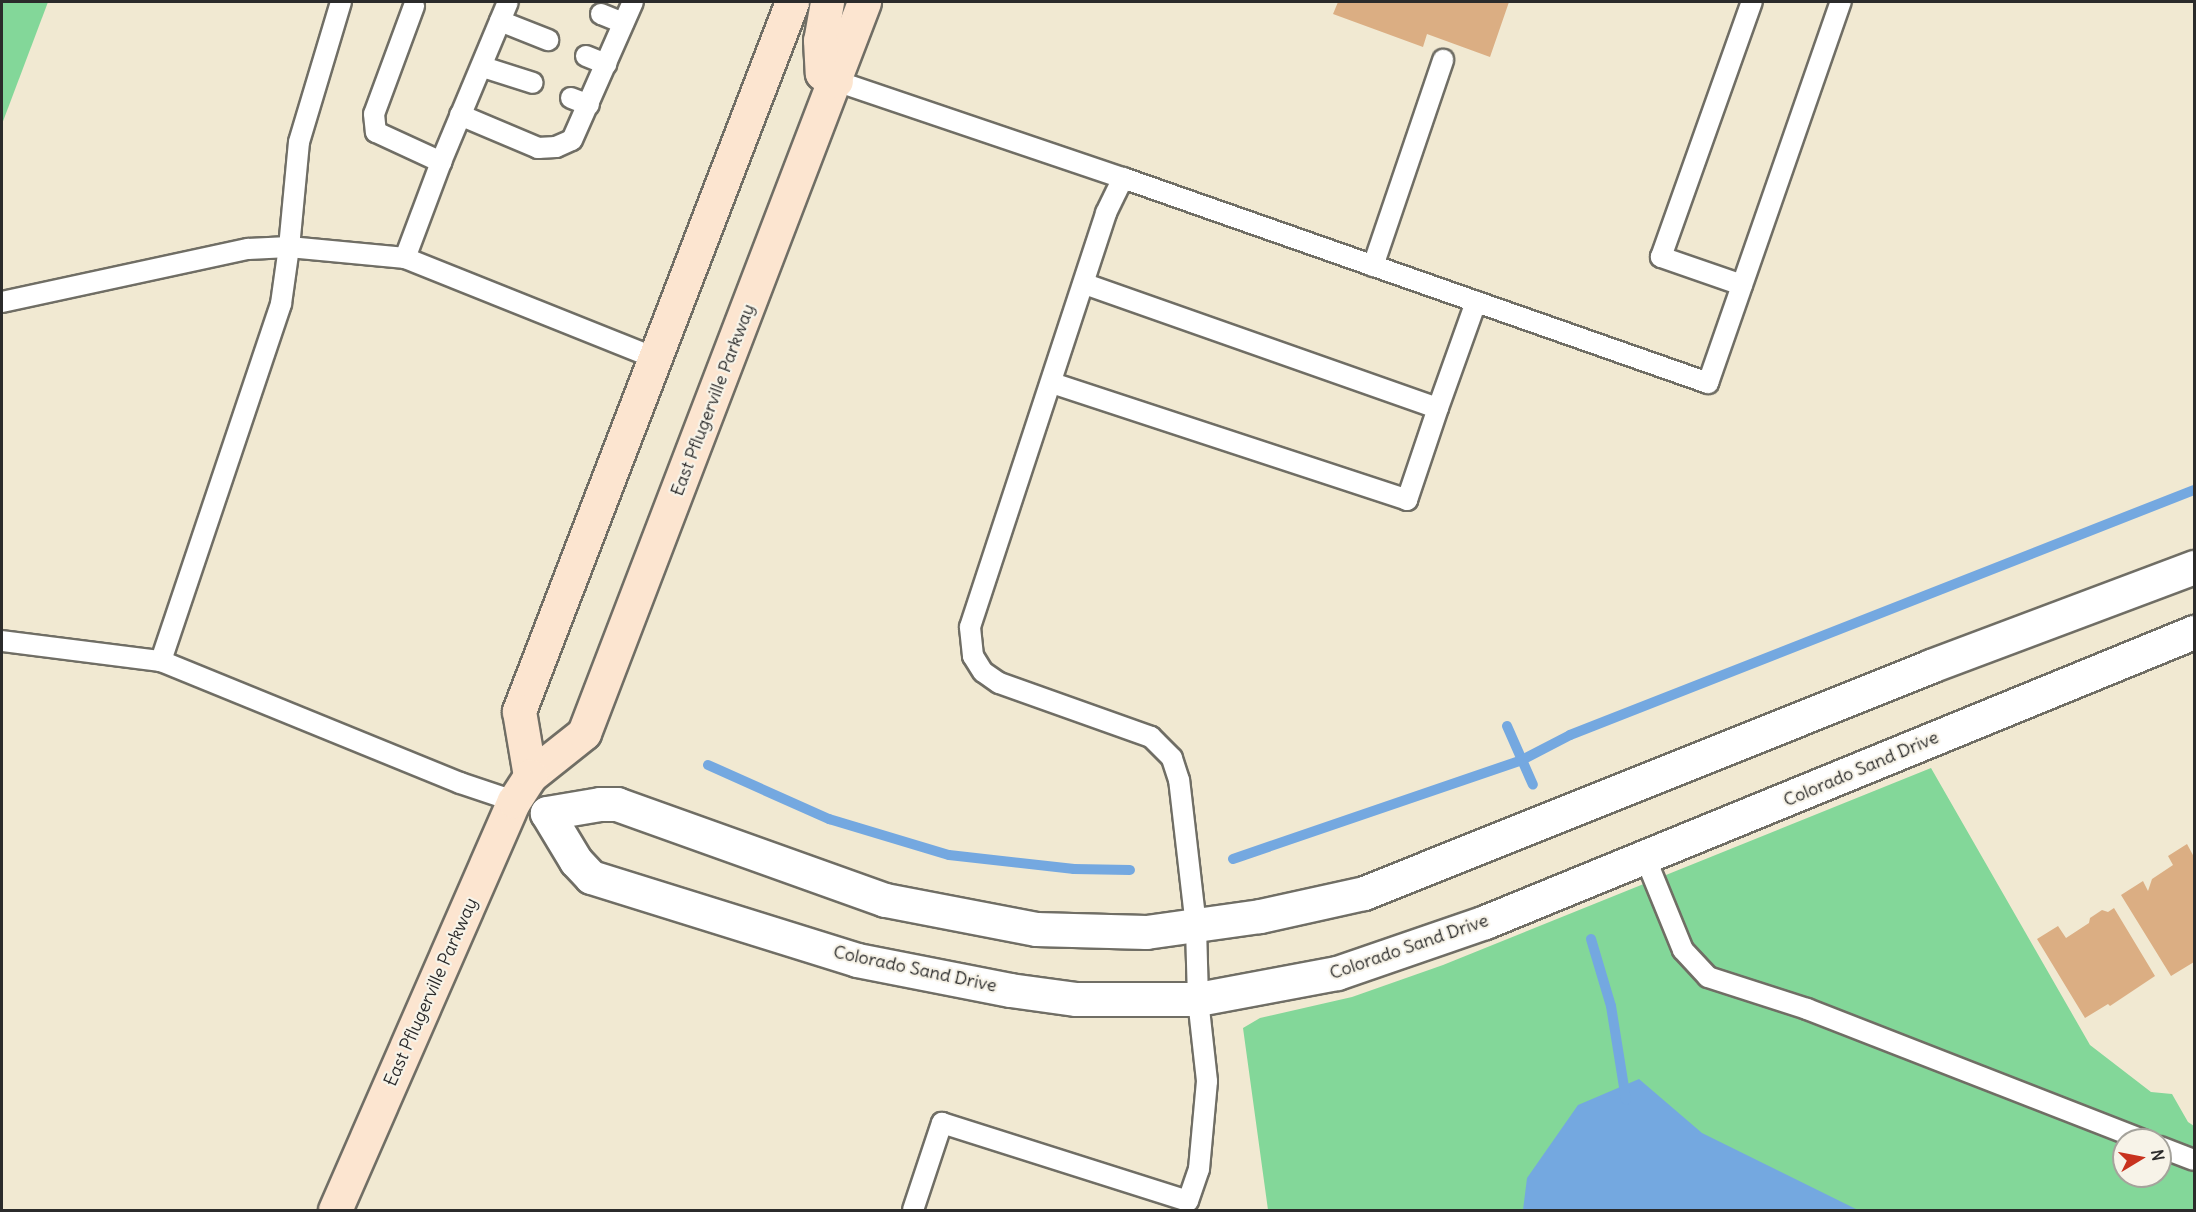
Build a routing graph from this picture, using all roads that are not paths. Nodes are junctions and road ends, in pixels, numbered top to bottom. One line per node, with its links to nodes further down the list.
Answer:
1 (341, 2): 23 (lane)
2 (508, 2): 11 (lane)
3 (633, 2): 12 (lane)
4 (792, 2): 30 (street)
5 (827, 2): 18 (street)
6 (864, 2): 18 (street, East Pflugerville Parkway)
7 (1752, 2): 27 (lane)
8 (1841, 2): 27 (lane)
9 (414, 6): 21 (lane)
10 (601, 14): 12 (lane)
11 (500, 21): 13 (lane); 17 (lane)
12 (623, 22): 16 (lane)
13 (548, 40)
14 (586, 56): 16 (lane)
15 (1443, 60): 25 (lane)
16 (606, 64): 20 (lane)
17 (483, 67): 19 (lane); 20 (lane)
18 (836, 81): 22 (lane); 37 (street, East Pflugerville Parkway)
19 (533, 83)
20 (460, 115): 21 (lane)
21 (441, 162): 24 (lane)
22 (1123, 178): 25 (lane); 26 (lane)
23 (289, 248): 24 (lane); 28 (lane); 36 (lane)
24 (405, 258): 30 (lane)
25 (1373, 266): 29 (lane)
26 (1085, 284): 31 (lane); 32 (lane)
27 (1742, 285): 29 (lane)
28 (2, 302)
29 (1476, 302): 32 (lane)
30 (655, 358): 37 (street)
31 (1052, 383): 32 (lane); 40 (lane)
32 (1438, 408)
33 (2194, 567): 40 (street)
34 (2194, 632): 39 (street, Colorado Sand Drive)
35 (2, 641): 36 (lane)
36 (161, 661): 37 (lane)
37 (522, 789): 38 (street); 45 (street, East Pflugerville Parkway)
38 (548, 813): 40 (street); 41 (street, Colorado Sand Drive)
39 (1645, 857): 41 (street, Colorado Sand Drive); 42 (lane)
40 (1196, 926): 41 (lane)
41 (1198, 999): 46 (lane)
42 (2112, 1128)
43 (2172, 1152): 44 (lane)
44 (2194, 1160)
45 (335, 1210)
46 (913, 1210)

